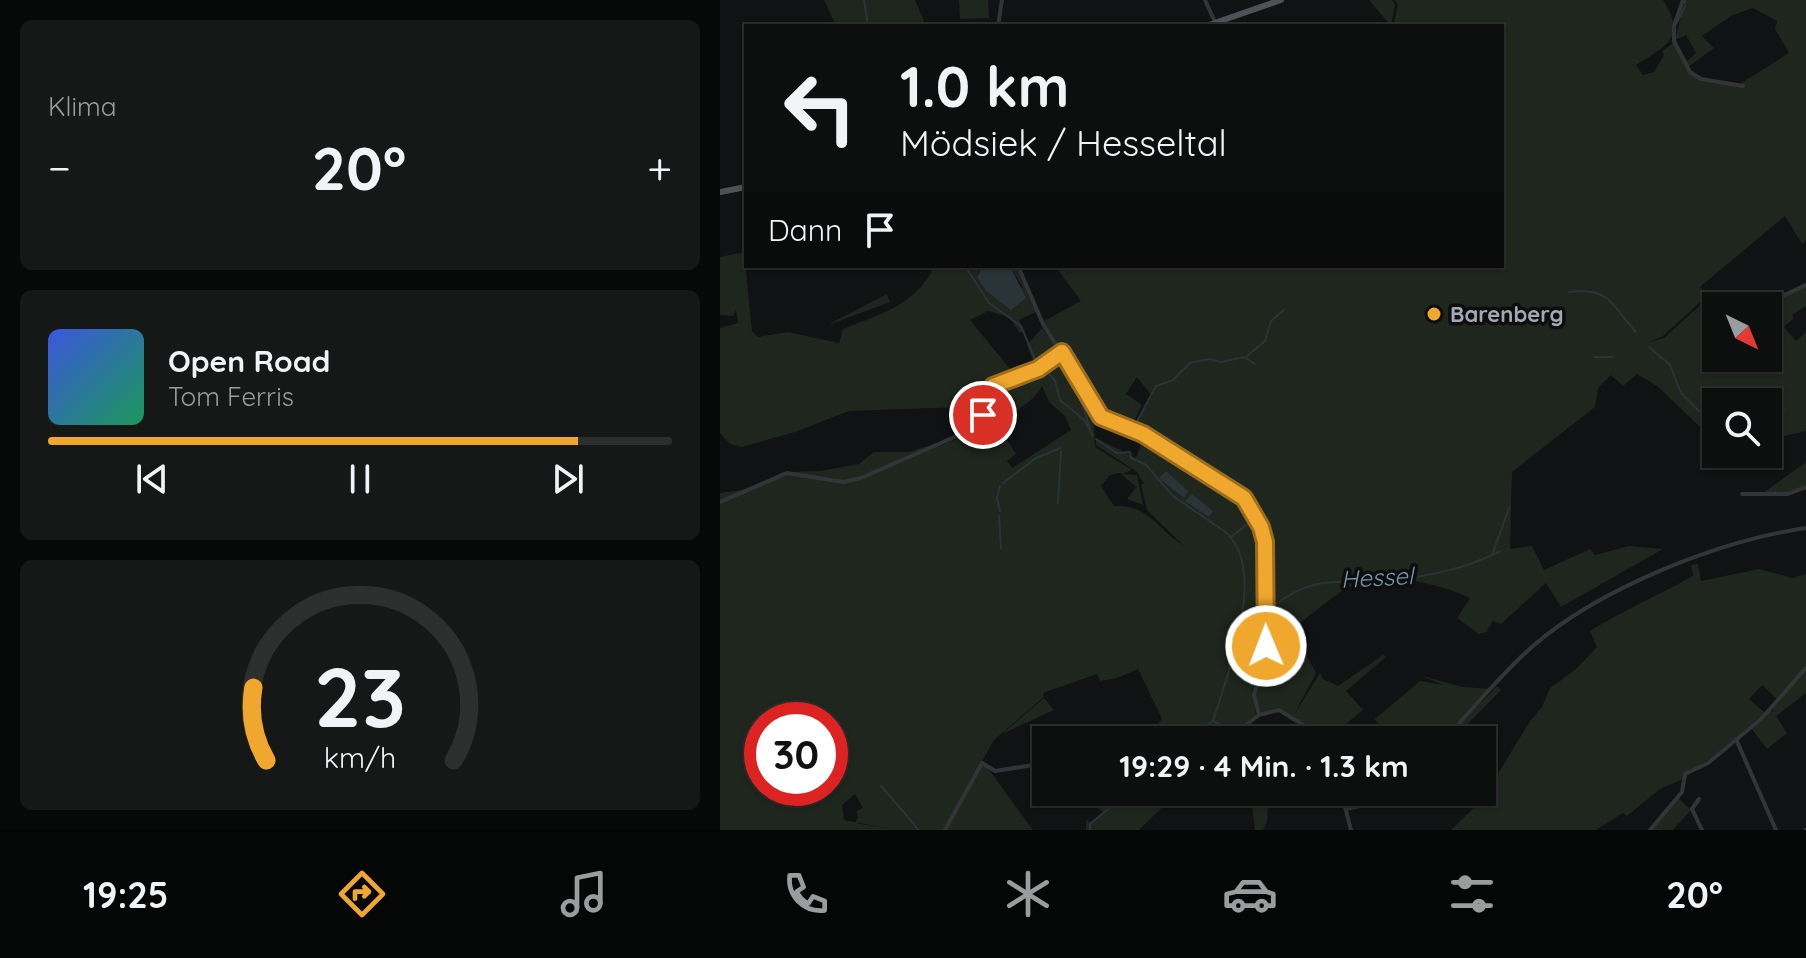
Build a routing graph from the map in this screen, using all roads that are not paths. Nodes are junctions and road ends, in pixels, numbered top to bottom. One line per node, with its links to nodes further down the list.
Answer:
1 (1002, 0): 6 (street)
2 (1205, 0): 5 (street)
3 (1281, 0): 5 (main road)
4 (1683, 0): 8 (street)
5 (1215, 22): 7 (main road)
6 (998, 24)
7 (1210, 24)
8 (1743, 86)
9 (744, 187): 10 (main road)
10 (720, 192)
11 (1019, 268): 14 (street)
12 (1806, 285): 13 (street)
13 (1782, 296)
14 (1062, 352): 17 (street); 20 (street)
15 (1806, 487): 16 (street)
16 (1742, 494)
17 (720, 502)
18 (1806, 528): 23 (street)
19 (1806, 668): 24 (street)
20 (1259, 715): 21 (street); 22 (street)
21 (1244, 726)
22 (1302, 726)
23 (1457, 726)
24 (1736, 739): 32 (street); 34 (street)
25 (1032, 765): 30 (street)
26 (1699, 799): 33 (street)
27 (1345, 806): 29 (street)
28 (1360, 806): 29 (street)
29 (1346, 809): 31 (street)
30 (945, 830)
31 (1351, 830)
32 (1650, 830)
33 (1702, 830)
34 (1776, 830)

